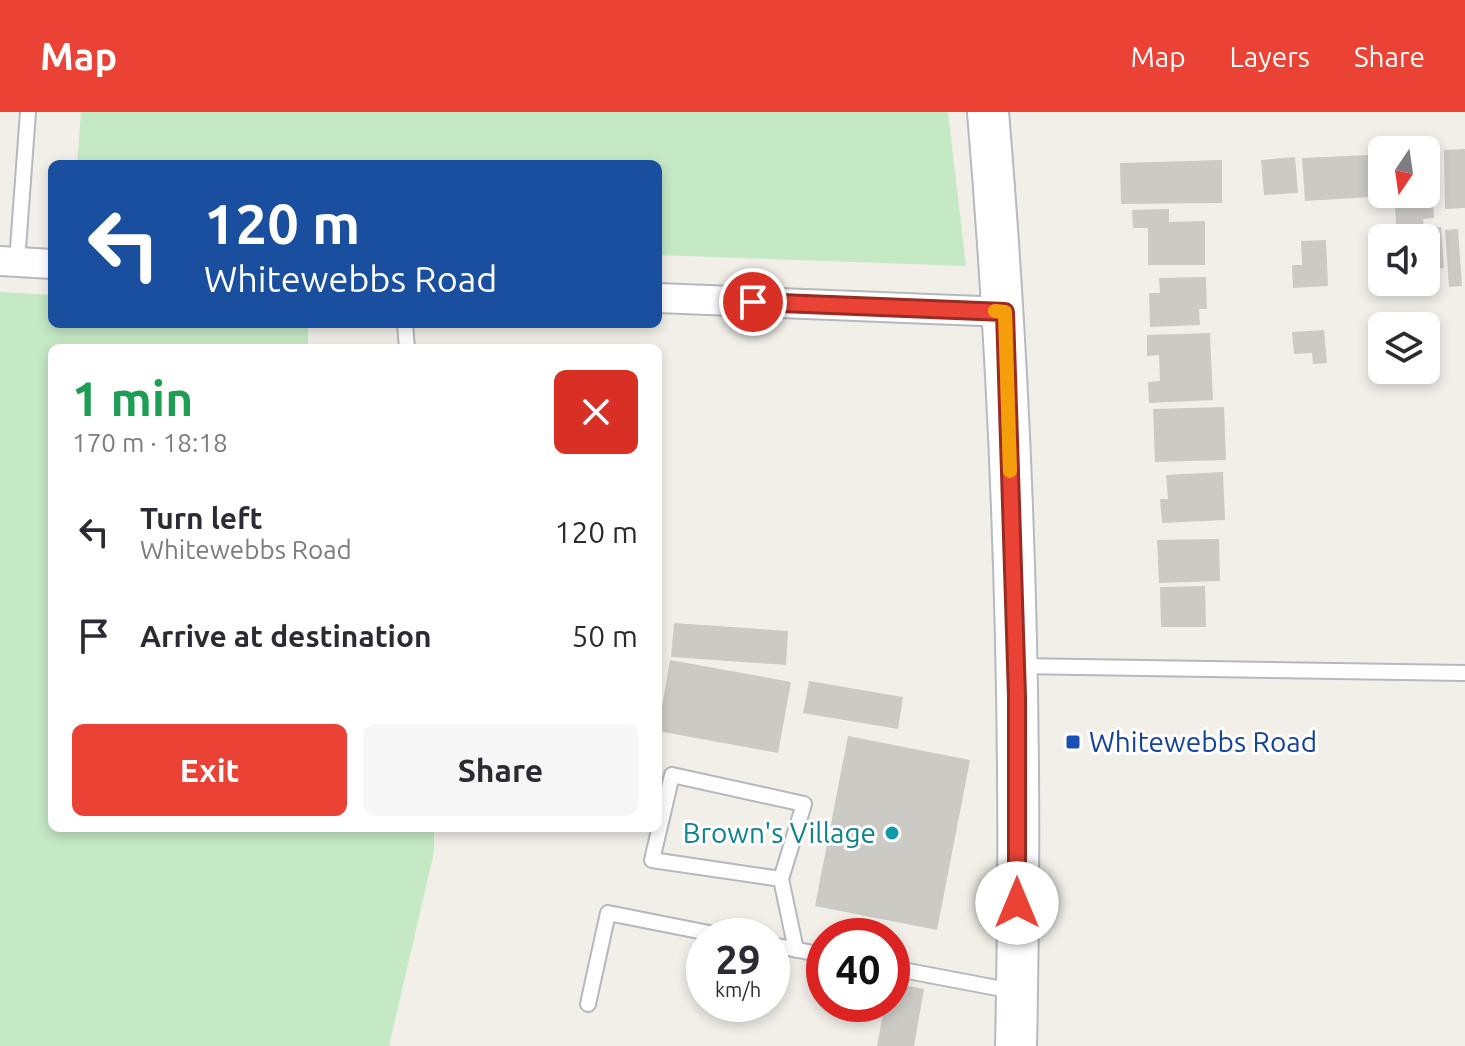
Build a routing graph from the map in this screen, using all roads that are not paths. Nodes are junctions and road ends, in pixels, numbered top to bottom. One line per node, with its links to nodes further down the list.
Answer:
1 (28, 112): 3 (lane)
2 (988, 112): 6 (street)
3 (8, 262): 4 (street)
4 (48, 264)
5 (662, 298): 6 (street)
6 (1005, 312): 7 (street)
7 (1016, 666): 8 (lane); 17 (street)
8 (1465, 673)
9 (662, 818): 11 (lane)
10 (659, 832): 11 (lane)
11 (781, 879): 14 (lane)
12 (686, 928): 18 (lane)
13 (790, 949): 14 (lane)
14 (796, 950): 15 (lane)
15 (806, 952)
16 (910, 971): 17 (lane)
17 (1017, 991): 19 (street)
18 (588, 1004)
19 (1016, 1046)

